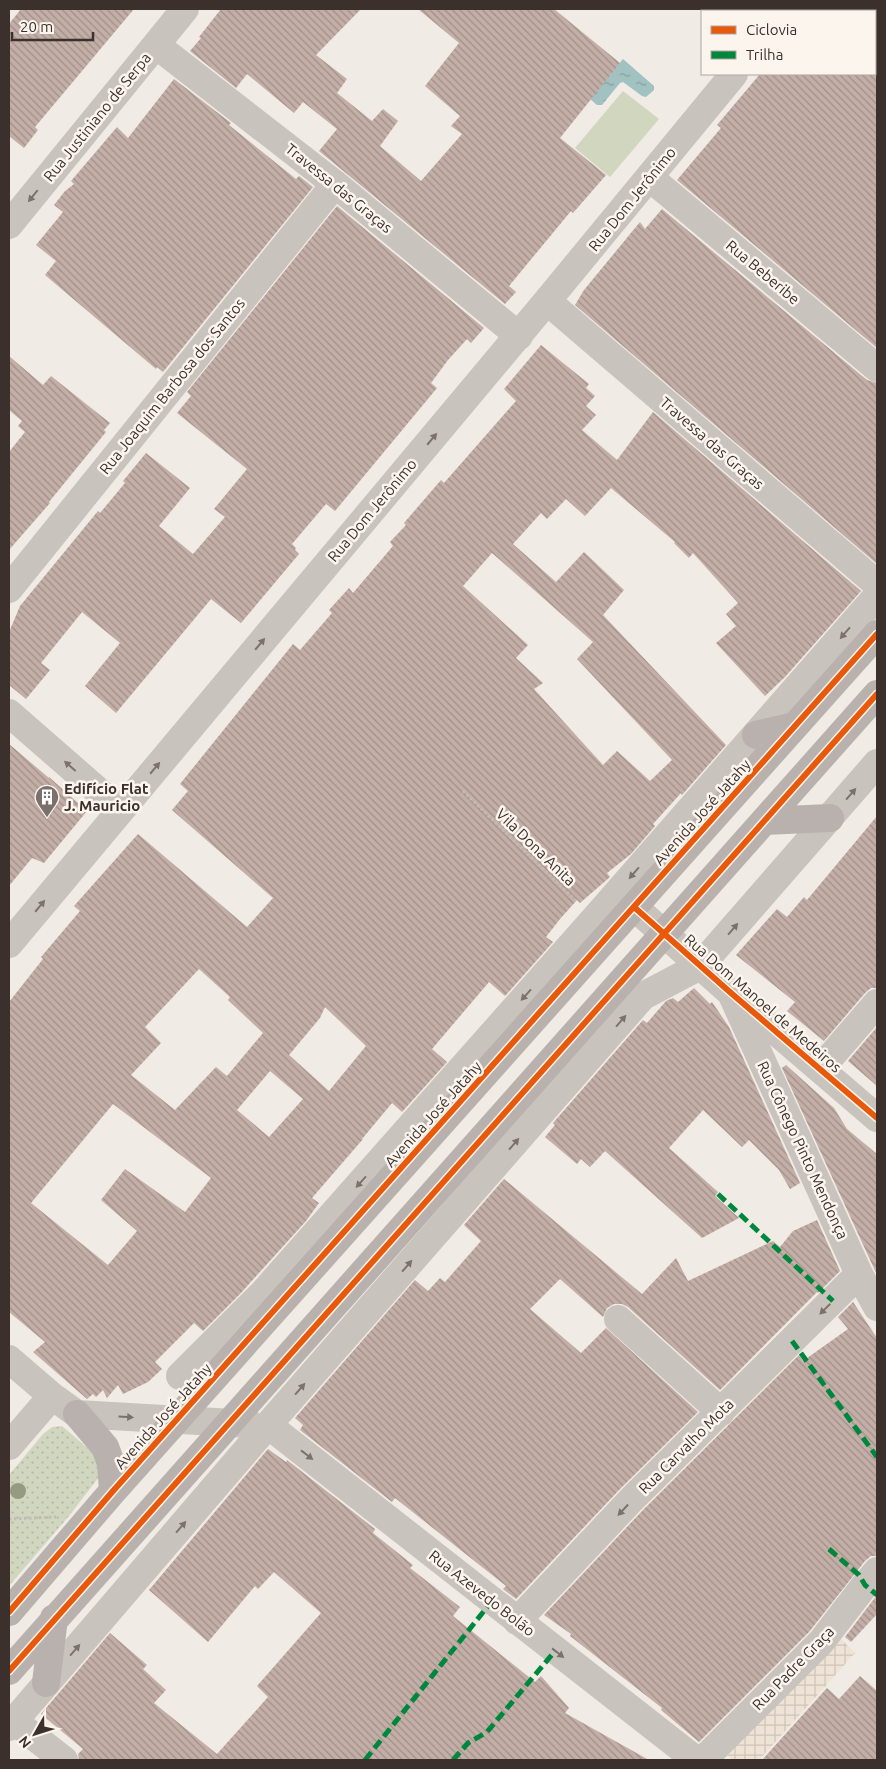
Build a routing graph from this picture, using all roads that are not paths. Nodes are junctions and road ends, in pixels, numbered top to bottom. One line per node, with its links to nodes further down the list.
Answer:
1 (185, 9): 2 (street, Rua Justiniano de Serpa)
2 (156, 45): 5 (street, Travessa das Graças); 6 (street, Rua Justiniano de Serpa, one-way to 6)
3 (733, 75): 4 (street, Rua Dom Jerônimo)
4 (649, 177): 7 (street, Rua Dom Jerônimo); 9 (street, Rua Beberibe)
5 (335, 184): 8 (street, Travessa das Graças); 11 (street, Rua Joaquim Barbosa dos Santos)
6 (9, 225)
7 (547, 301): 8 (street, Rua Dom Jerônimo); 10 (street, Travessa das Graças)
8 (519, 336): 19 (street, Rua Dom Jerônimo, one-way to 8)
9 (877, 368)
10 (877, 584)
11 (9, 589)
12 (877, 596): 17 (street, Avenida José Jatahy, one-way to 17)
13 (877, 634): 16 (main road, Avenida José Jatahy)
14 (877, 694): 21 (main road)
15 (9, 713): 19 (street, one-way to 15)
16 (795, 726): 17 (main road); 22 (main road, Avenida José Jatahy)
17 (756, 735): 31 (street, Avenida José Jatahy, one-way to 31)
18 (877, 763): 20 (street, one-way to 18)
19 (120, 810): 24 (street, Rua Dom Jerônimo, one-way to 19)
20 (830, 818): 21 (main road); 25 (street, one-way to 20)
21 (764, 821): 23 (main road)
22 (634, 907): 23 (street, Rua Dom Manoel de Medeiros); 34 (main road, Avenida José Jatahy)
23 (664, 933): 25 (street, Rua Dom Manoel de Medeiros); 41 (main road)
24 (9, 944)
25 (700, 966): 26 (street, Rua Dom Manoel de Medeiros); 42 (street, one-way to 25)
26 (731, 993): 28 (street, Rua Dom Manoel de Medeiros); 30 (street, Rua Cônego Pinto Mendonça)
27 (877, 1003): 28 (street)
28 (820, 1069): 29 (street, Rua Dom Manoel de Medeiros)
29 (877, 1118)
30 (859, 1274): 32 (street, Rua Cônego Pinto Mendonça); 38 (street, Rua Carvalho Mota, one-way to 38)
31 (262, 1294): 34 (main road); 36 (street, Avenida José Jatahy)
32 (877, 1307)
33 (618, 1320): 38 (street)
34 (263, 1324): 40 (main road, Avenida José Jatahy)
35 (9, 1359): 37 (street)
36 (180, 1376)
37 (52, 1396): 39 (street); 43 (street)
38 (721, 1412): 48 (street, Rua Carvalho Mota, one-way to 48)
39 (77, 1414): 40 (street, one-way to 40); 44 (main road)
40 (176, 1420): 41 (street); 44 (main road, Avenida José Jatahy)
41 (228, 1423): 42 (street); 47 (main road)
42 (268, 1425): 48 (street, Rua Azevedo Bolão, one-way to 48); 50 (street, one-way to 42)
43 (9, 1446)
44 (113, 1491): 46 (main road, Avenida José Jatahy)
45 (877, 1571): 54 (street, Rua Padre Graça)
46 (9, 1612)
47 (54, 1618): 49 (main road); 50 (main road)
48 (517, 1621): 53 (street, Rua Azevedo Bolão, one-way to 53)
49 (9, 1671)
50 (46, 1683): 51 (street)
51 (12, 1724): 52 (street)
52 (64, 1760)
53 (696, 1760)
54 (703, 1760)

